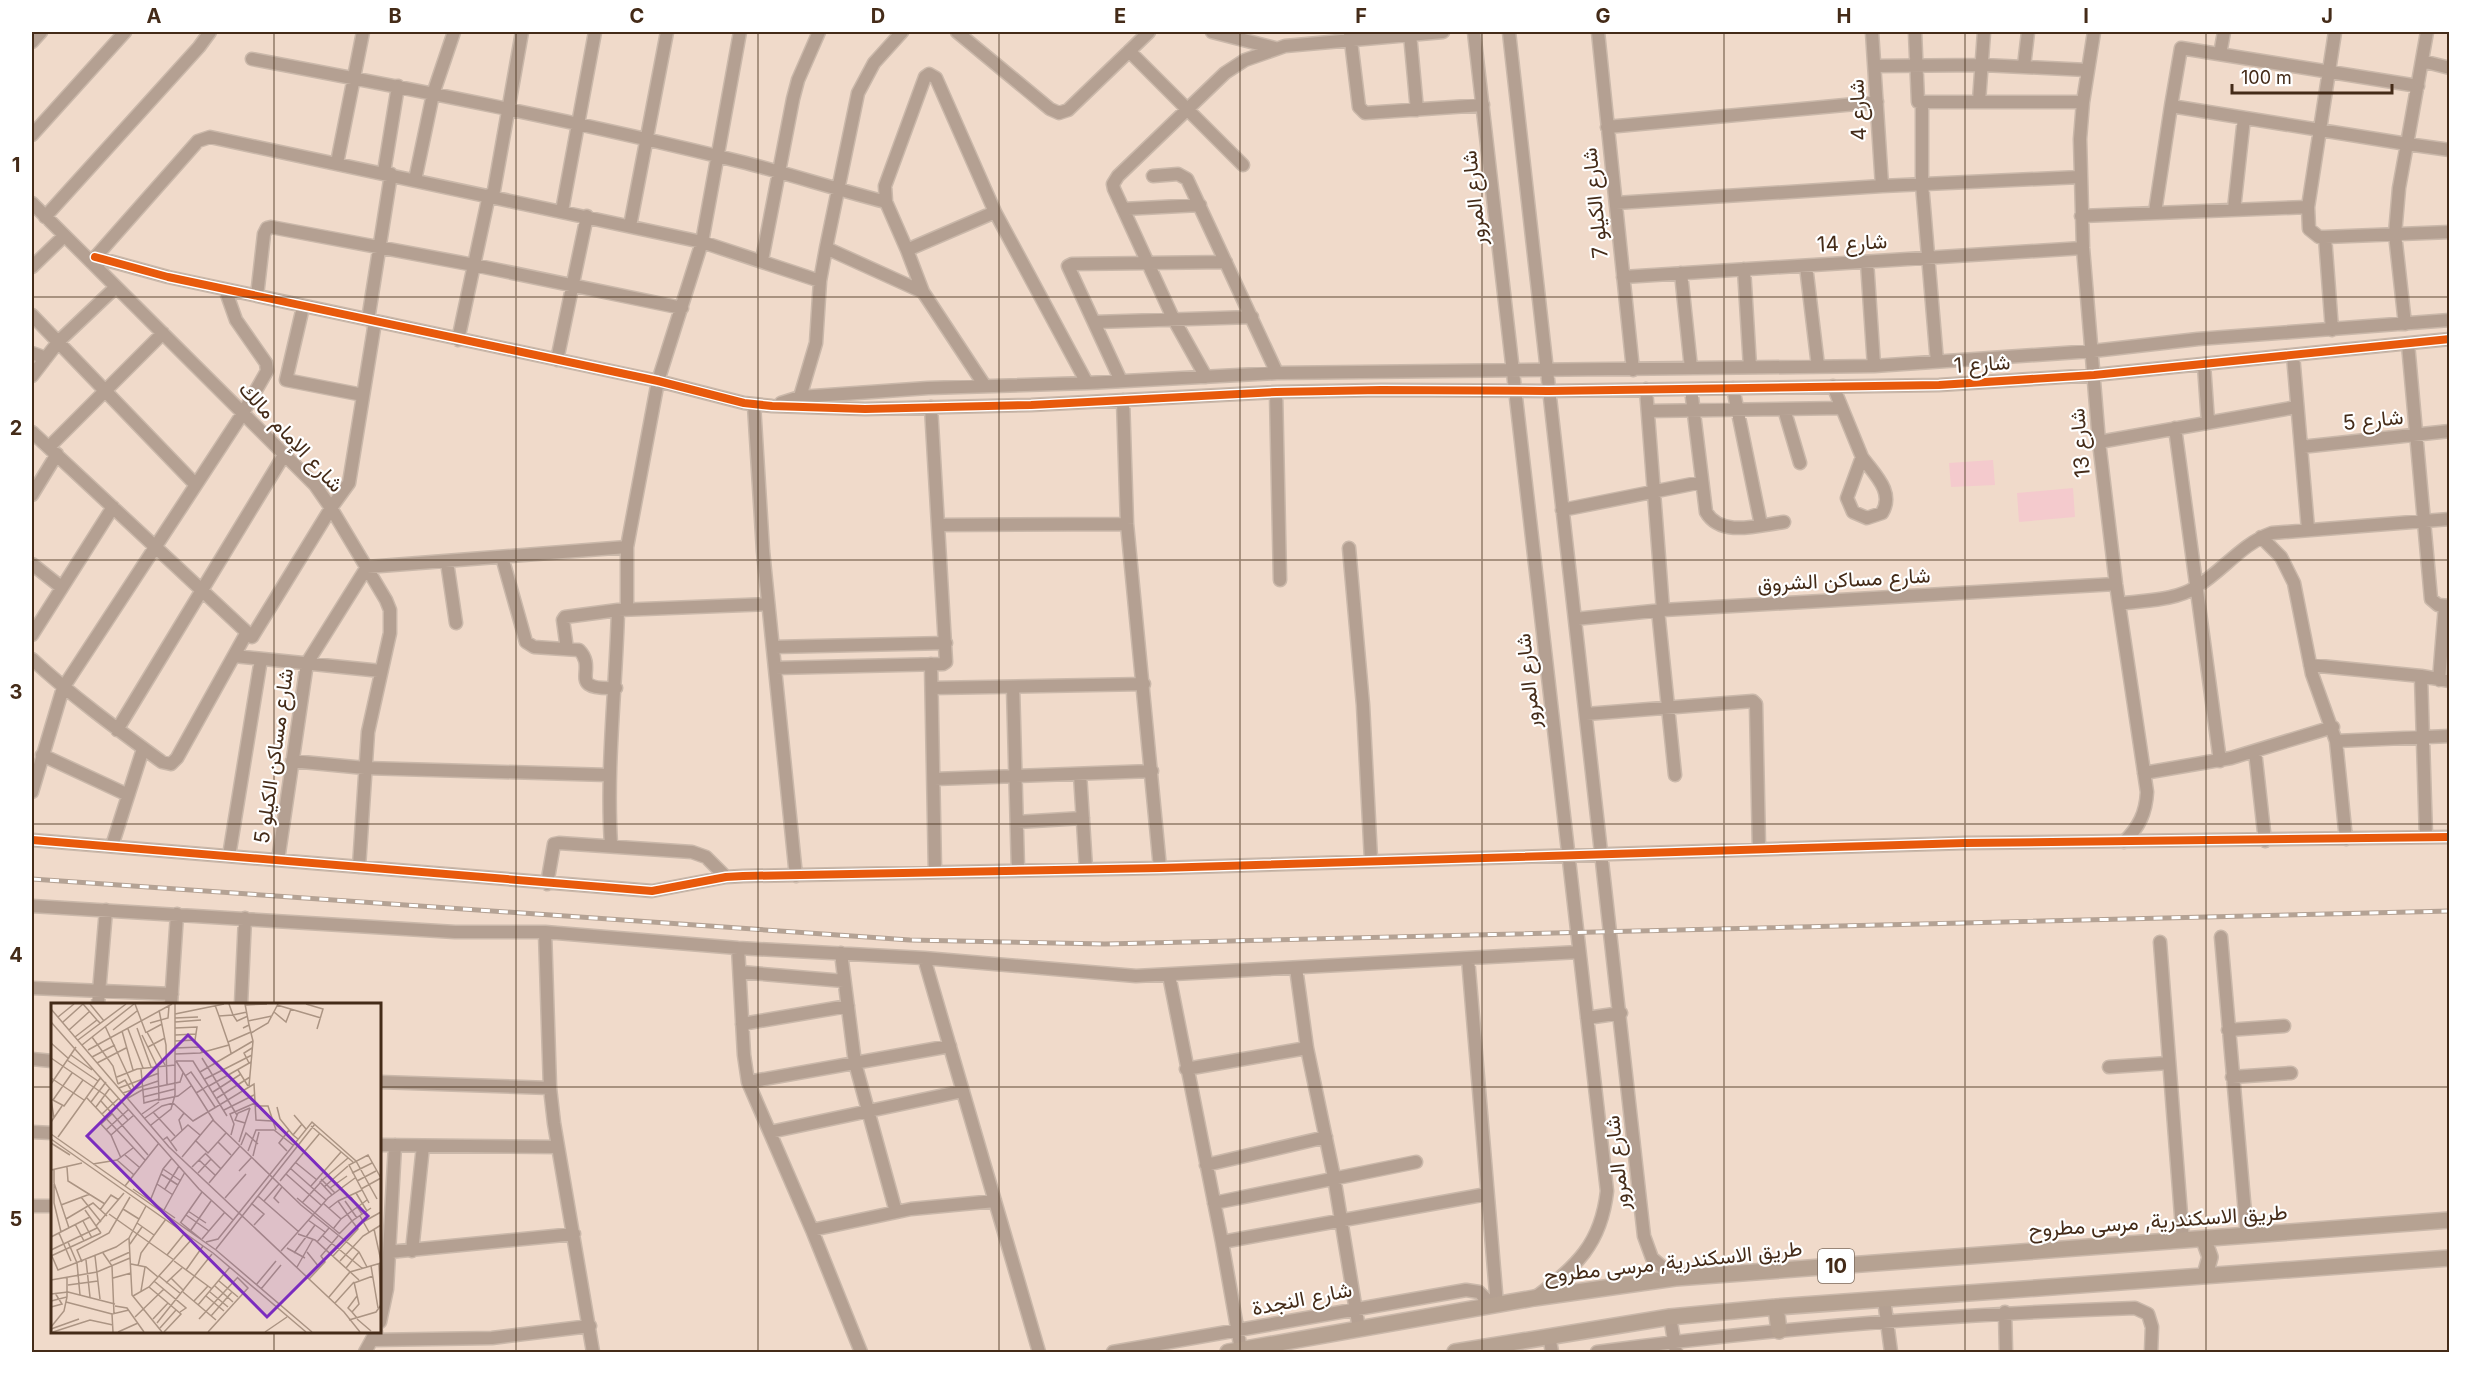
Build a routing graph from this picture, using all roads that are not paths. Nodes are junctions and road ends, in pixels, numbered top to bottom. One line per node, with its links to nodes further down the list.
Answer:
1 (41, 32): 29 (street)
2 (125, 32): 59 (street)
3 (210, 32): 87 (street)
4 (363, 32): 42 (street)
5 (454, 32): 45 (street)
6 (522, 32): 53 (street)
7 (595, 32): 56 (street)
8 (667, 32): 60 (street)
9 (740, 32): 63 (street)
10 (819, 32): 67 (street)
11 (902, 32): 73 (street)
12 (957, 32): 31 (street)
13 (1149, 32): 31 (street)
14 (1212, 32): 30 (street)
15 (1443, 32): 27 (street)
16 (1474, 32): 50 (street, شارع المرور)
17 (1509, 32): 143 (street, شارع المرور)
18 (1598, 32): 57 (street, شارع الكيلو 7)
19 (1872, 32): 37 (street, شارع 4)
20 (1915, 32): 35 (street)
21 (1984, 32): 36 (street)
22 (2028, 32): 38 (street)
23 (2094, 32): 40 (street, شارع 13)
24 (2224, 32): 32 (street)
25 (2335, 32): 41 (street)
26 (2427, 32): 34 (street)
27 (1410, 34): 28 (street); 54 (street)
28 (1350, 35): 30 (street); 54 (street)
29 (32, 42)
30 (1275, 48): 52 (street)
31 (1129, 51): 52 (street)
32 (2220, 54): 41 (street); 51 (street)
33 (252, 59): 42 (street)
34 (2422, 61): 39 (street); 44 (street)
35 (1917, 65): 36 (street); 37 (street); 48 (street)
36 (1983, 65): 38 (street); 46 (street)
37 (1875, 66): 47 (street, شارع 4)
38 (2024, 66): 40 (street)
39 (2450, 68)
40 (2087, 70): 49 (street, شارع 13)
41 (2327, 71): 44 (street); 58 (street)
42 (353, 76): 43 (street); 64 (street)
43 (398, 86): 45 (street); 66 (street)
44 (2418, 86): 61 (street)
45 (433, 94): 53 (street); 70 (street)
46 (1979, 101): 48 (street); 49 (street)
47 (1877, 102): 57 (street); 72 (street, شارع 4)
48 (1922, 102): 71 (street)
49 (2083, 102): 69 (street, شارع 13)
50 (1483, 105): 54 (street); 142 (street, شارع المرور)
51 (2171, 106): 55 (street); 84 (street)
52 (1187, 108): 65 (street); 81 (street)
53 (508, 109): 56 (street); 74 (street)
54 (1418, 110)
55 (2244, 118): 58 (street); 80 (street)
56 (577, 124): 60 (street); 82 (street)
57 (1607, 127): 77 (street, شارع الكيلو 7)
58 (2319, 130): 61 (street); 79 (street)
59 (32, 135)
60 (648, 140): 63 (street); 88 (street)
61 (2407, 144): 62 (street); 90 (street)
62 (2450, 150)
63 (716, 157): 67 (street); 93 (street)
64 (337, 163): 66 (street); 99 (street)
65 (1243, 165)
66 (387, 173): 70 (street); 94 (street)
67 (779, 173): 73 (street); 100 (street)
68 (1153, 176): 78 (street)
69 (2080, 177): 71 (street); 86 (street, شارع 13)
70 (415, 180): 74 (street)
71 (1922, 184): 72 (street); 98 (street)
72 (1882, 186): 77 (street)
73 (837, 190): 75 (street); 95 (street)
74 (491, 196): 82 (street); 104 (street)
75 (886, 202): 83 (street); 97 (street)
76 (32, 203): 87 (street, شارع الإمام مالك)
77 (1616, 203): 109 (street, شارع الكيلو 7)
78 (1200, 205): 81 (street); 101 (street)
79 (2308, 207): 80 (street); 92 (street)
80 (2234, 208): 84 (street)
81 (1123, 209): 103 (street)
82 (562, 211): 85 (street)
83 (995, 212): 97 (street); 151 (street)
84 (2156, 212): 86 (street)
85 (587, 216): 88 (street); 111 (street)
86 (2081, 216): 96 (street, شارع 13)
87 (45, 217): 91 (street, شارع الإمام مالك)
88 (630, 226): 93 (street)
89 (2450, 232): 90 (street)
90 (2396, 234): 92 (street); 124 (street)
91 (64, 236): 99 (street, شارع الإمام مالك); 106 (street)
92 (2325, 237): 125 (street)
93 (702, 242): 100 (street); 117 (street)
94 (379, 246): 104 (street); 115 (street); 122 (street)
95 (826, 248): 110 (street); 114 (street)
96 (2083, 248): 98 (street, شارع 14); 131 (street, شارع 13)
97 (907, 250): 114 (street)
98 (1929, 258): 102 (street, شارع 14); 136 (street)
99 (93, 260): 112 (street, شارع الإمام مالك); 113 (street, شارع 1)
100 (762, 260): 110 (street)
101 (1226, 262): 103 (street); 119 (street)
102 (1867, 262): 105 (street, شارع 14); 139 (street)
103 (1147, 264): 120 (street); 123 (street)
104 (474, 265): 111 (street); 128 (street)
105 (1806, 266): 107 (street, شارع 14); 138 (street)
106 (32, 267)
107 (1744, 270): 108 (street, شارع 14); 141 (street)
108 (1682, 273): 109 (street, شارع 14); 140 (street)
109 (1623, 277): 144 (street, شارع الكيلو 7)
110 (820, 281): 162 (street)
111 (572, 285): 117 (street); 135 (street)
112 (116, 287): 126 (street, شارع الإمام مالك); 129 (street)
113 (225, 289): 115 (street, شارع 1); 173 (street)
114 (923, 292): 152 (street)
115 (258, 296): 116 (street, شارع 1)
116 (303, 307): 122 (street, شارع 1); 161 (street)
117 (682, 308): 149 (street)
118 (32, 315): 129 (street)
119 (1252, 317): 120 (street); 145 (street)
120 (1173, 318): 123 (street); 148 (street)
121 (2450, 320): 124 (street, شارع 1)
122 (371, 321): 128 (street, شارع 1); 161 (street)
123 (1095, 322): 150 (street)
124 (2405, 324): 125 (street, شارع 1)
125 (2332, 330): 131 (street, شارع 1)
126 (163, 333): 157 (street); 173 (street, شارع الإمام مالك)
127 (2450, 339): 130 (street, شارع 1)
128 (458, 340): 135 (street, شارع 1)
129 (59, 341): 134 (street); 157 (street)
130 (2408, 344): 133 (street, شارع 1); 178 (street)
131 (2093, 351): 136 (street, شارع 1); 146 (street, شارع 13)
132 (32, 353): 134 (street)
133 (2293, 356): 137 (street, شارع 1); 167 (street)
134 (46, 358): 147 (street)
135 (556, 360): 149 (street, شارع 1)
136 (1938, 362): 139 (street, شارع 1)
137 (2204, 365): 146 (street, شارع 1); 174 (street)
138 (1818, 366): 139 (street, شارع 1); 141 (street, شارع 1)
139 (1874, 366)
140 (1691, 368): 141 (street, شارع 1); 144 (street, شارع 1)
141 (1750, 368)
142 (1512, 370): 143 (street, شارع 1); 145 (street, شارع 1); 158 (street, شارع المرور)
143 (1546, 370): 144 (street, شارع 1); 160 (street, شارع المرور)
144 (1633, 370)
145 (1277, 373): 148 (street, شارع 1)
146 (2094, 375): 153 (street, شارع 1); 179 (street, شارع 13)
147 (32, 376)
148 (1206, 377): 150 (street, شارع 1)
149 (658, 381): 164 (street, شارع 1); 201 (street)
150 (1121, 381): 151 (street, شارع 1)
151 (1087, 383): 152 (street, شارع 1)
152 (985, 386): 162 (street, شارع 1)
153 (1833, 386): 155 (street, شارع 1); 168 (street)
154 (1691, 388): 155 (street, شارع 1); 156 (street, شارع 1); 172 (street)
155 (1733, 388): 170 (street)
156 (1646, 389): 160 (street, شارع 1); 171 (street)
157 (105, 390): 181 (street); 186 (street)
158 (1514, 391): 159 (street, شارع 1); 160 (street, شارع 1); 273 (street, شارع المرور)
159 (1276, 392): 163 (street, شارع 1); 207 (street)
160 (1548, 392): 191 (street, شارع المرور)
161 (363, 395): 190 (street)
162 (800, 397): 165 (street, شارع 1)
163 (1123, 400): 166 (street, شارع 1); 195 (street)
164 (754, 405): 165 (street, شارع 1); 212 (street)
165 (771, 406): 166 (street, شارع 1)
166 (931, 407): 196 (street)
167 (2297, 407): 174 (street); 180 (street)
168 (1842, 408): 169 (street); 183 (street)
169 (1784, 409): 170 (street); 184 (street)
170 (1737, 410): 172 (street); 197 (street)
171 (1648, 411): 172 (street); 187 (street)
172 (1694, 411): 185 (street)
173 (243, 413): 182 (street, شارع الإمام مالك); 186 (street)
174 (2208, 422): 175 (street)
175 (2175, 428): 179 (street); 210 (street)
176 (2450, 431): 178 (street, شارع 5)
177 (32, 432): 181 (street)
178 (2417, 435): 180 (street, شارع 5); 193 (street)
179 (2099, 442): 208 (street, شارع 13)
180 (2301, 447): 198 (street)
181 (53, 451): 188 (street); 189 (street)
182 (284, 455): 190 (street, شارع الإمام مالك); 211 (street)
183 (1863, 457): 183 (street)
184 (1800, 463)
185 (1702, 482): 187 (street); 197 (street)
186 (195, 484): 200 (street)
187 (1654, 492): 191 (street); 216 (street)
188 (32, 495)
189 (113, 507): 200 (street); 209 (street)
190 (331, 508): 206 (street, شارع الإمام مالك); 219 (street)
191 (1562, 510): 217 (street, شارع المرور)
192 (2450, 519): 193 (street)
193 (2425, 520): 198 (street); 214 (street)
194 (1784, 522): 197 (street)
195 (1127, 524): 196 (street); 234 (street)
196 (938, 525): 221 (street)
197 (1761, 525)
198 (2307, 529): 199 (street)
199 (2261, 537): 210 (street); 229 (street)
200 (155, 546): 211 (street); 236 (street)
201 (627, 547): 203 (street); 215 (street)
202 (1350, 548): 276 (street)
203 (502, 557): 204 (street); 223 (street)
204 (447, 562): 206 (street); 218 (street)
205 (32, 564): 209 (street)
206 (367, 567): 227 (street, شارع مساكن الكيلو 5); 231 (street, شارع الإمام مالك)
207 (1280, 580)
208 (2116, 584): 213 (street, شارع 13); 216 (street, شارع مساكن الشروق)
209 (61, 587): 220 (street)
210 (2197, 587): 213 (street); 250 (street)
211 (201, 590): 219 (street); 242 (street)
212 (768, 604): 215 (street); 222 (street)
213 (2119, 604): 253 (street, شارع 13)
214 (2447, 606): 233 (street)
215 (623, 609): 223 (street); 237 (street)
216 (1660, 610): 217 (street, شارع مساكن الشروق); 239 (street)
217 (1575, 619): 240 (street, شارع المرور)
218 (456, 623)
219 (246, 634): 224 (street)
220 (32, 635)
221 (946, 643): 222 (street); 228 (street)
222 (774, 647): 230 (street)
223 (567, 649): 237 (street)
224 (234, 656): 226 (street); 246 (street)
225 (32, 658): 236 (street)
226 (261, 658): 227 (street); 274 (street)
227 (307, 663): 231 (street); 249 (street, شارع مساكن الكيلو 5)
228 (931, 664): 230 (street); 238 (street)
229 (2310, 664): 232 (street); 241 (street)
230 (775, 668): 282 (street)
231 (381, 671): 251 (street, شارع الإمام مالك)
232 (2421, 676): 233 (street); 244 (street)
233 (2444, 681)
234 (1144, 684): 235 (street); 252 (street)
235 (1013, 687): 238 (street); 257 (street)
236 (63, 688): 242 (street); 248 (street)
237 (616, 688): 255 (street)
238 (932, 688): 258 (street)
239 (1668, 707): 240 (street); 256 (street); 271 (street)
240 (1586, 714): 272 (street, شارع المرور)
241 (2333, 727): 245 (street); 247 (street)
242 (117, 730): 246 (street)
243 (2450, 736): 244 (street)
244 (2422, 738): 245 (street); 263 (street)
245 (2336, 741): 265 (street)
246 (143, 748): 260 (street)
247 (2255, 751): 250 (street); 267 (street)
248 (42, 755): 259 (street); 260 (street)
249 (292, 761): 251 (street); 275 (street, شارع مساكن الكيلو 5)
250 (2220, 761): 253 (street)
251 (365, 768): 255 (street); 277 (street, شارع الإمام مالك)
252 (1152, 771): 254 (street); 278 (street)
253 (2144, 773): 268 (street, شارع 13)
254 (1080, 774): 257 (street); 261 (street)
255 (608, 775): 269 (street)
256 (1675, 775)
257 (1016, 776): 258 (street); 262 (street)
258 (934, 779): 281 (street)
259 (32, 792)
260 (128, 795): 270 (street)
261 (1083, 818): 262 (street); 279 (street)
262 (1017, 822): 280 (street)
263 (2426, 837): 264 (street); 265 (street)
264 (2450, 837)
265 (2346, 839): 267 (street)
266 (32, 840): 270 (street)
267 (2265, 841): 268 (street)
268 (2124, 842): 271 (street)
269 (611, 845): 283 (street); 284 (street)
270 (112, 846): 274 (street)
271 (1759, 849): 272 (street)
272 (1602, 854): 273 (street); 307 (street, شارع المرور)
273 (1568, 855): 276 (street); 293 (street, شارع المرور)
274 (229, 856): 275 (street)
275 (278, 860): 277 (street)
276 (1371, 861): 278 (street)
277 (359, 867): 284 (street)
278 (1160, 868): 279 (street)
279 (1086, 869): 280 (street)
280 (1018, 870): 281 (street)
281 (935, 872): 282 (street)
282 (796, 876): 283 (street)
283 (726, 877): 284 (street)
284 (547, 884)
285 (32, 906): 286 (street)
286 (106, 910): 287 (street); 302 (street)
287 (177, 914): 288 (street); 303 (street)
288 (244, 918): 289 (street); 305 (street)
289 (545, 932): 292 (street); 324 (street)
290 (2221, 937): 311 (street)
291 (2160, 942): 317 (street)
292 (738, 948): 294 (street); 298 (street)
293 (1579, 952): 296 (street); 308 (street, شارع المرور)
294 (841, 953): 295 (street); 300 (street)
295 (924, 958): 299 (street); 312 (street)
296 (1468, 958): 297 (street); 338 (street)
297 (1296, 968): 299 (street); 313 (street)
298 (740, 972): 300 (street); 309 (street)
299 (1168, 975): 319 (street)
300 (844, 981): 306 (street)
301 (32, 988): 302 (street)
302 (98, 990): 303 (street); 304 (street)
303 (172, 999)
304 (98, 1003)
305 (241, 1003)
306 (848, 1006): 309 (street); 316 (street)
307 (1621, 1013): 308 (street); 356 (street, شارع المرور)
308 (1587, 1018): 357 (street, شارع المرور)
309 (742, 1024): 323 (street)
310 (2284, 1026): 311 (street)
311 (2228, 1030): 321 (street)
312 (950, 1046): 316 (street); 325 (street)
313 (1307, 1048): 319 (street); 330 (street)
314 (32, 1059): 315 (street)
315 (51, 1061)
316 (855, 1063): 323 (street); 326 (street)
317 (2169, 1063): 318 (street); 350 (street)
318 (2109, 1067)
319 (1186, 1069): 336 (street)
320 (2291, 1073): 321 (street)
321 (2232, 1077): 348 (street)
322 (381, 1082): 324 (street)
323 (748, 1082): 328 (street)
324 (550, 1088): 334 (street)
325 (963, 1090): 326 (street); 339 (street)
326 (867, 1111): 328 (street); 343 (street)
327 (32, 1132): 329 (street)
328 (770, 1132): 346 (street)
329 (51, 1133)
330 (1326, 1137): 336 (street); 337 (street)
331 (381, 1145): 332 (street)
332 (395, 1145): 333 (street); 353 (street)
333 (423, 1146): 334 (street); 352 (street)
334 (558, 1147): 347 (street)
335 (1416, 1162): 337 (street)
336 (1206, 1165): 340 (street)
337 (1334, 1177): 340 (street); 345 (street)
338 (1487, 1194): 345 (street); 360 (street)
339 (995, 1200): 343 (street); 379 (street)
340 (1214, 1203): 351 (street)
341 (32, 1206): 342 (street)
342 (51, 1206)
343 (896, 1212): 346 (street)
344 (2450, 1220): 348 (main road, طريق الاسكندرية, مرسى مطروح / 10)
345 (1341, 1221): 351 (street); 362 (street)
346 (812, 1230): 378 (street)
347 (574, 1234): 352 (street); 366 (street)
348 (2247, 1236): 349 (main road, طريق الاسكندرية, مرسى مطروح / 10)
349 (2204, 1240): 350 (main road, طريق الاسكندرية, مرسى مطروح / 10); 355 (main road)
350 (2183, 1241): 356 (main road, طريق الاسكندرية, مرسى مطروح / 10)
351 (1222, 1242): 368 (street)
352 (412, 1251): 353 (street)
353 (389, 1252): 359 (street)
354 (2450, 1258): 355 (main road, 10)
355 (2205, 1275): 358 (main road, 10)
356 (1674, 1278): 357 (main road, طريق الاسكندرية, مرسى مطروح / 10)
357 (1534, 1298): 360 (main road, طريق الاسكندرية, مرسى مطروح / 10)
358 (1884, 1299): 361 (main road, 10); 365 (street)
359 (382, 1302)
360 (1494, 1305): 362 (street, شارع النجدة); 367 (main road, طريق الاسكندرية, مرسى مطروح / 10)
361 (1776, 1307): 364 (main road, 10); 369 (main road)
362 (1356, 1309): 367 (street); 368 (street, شارع النجدة)
363 (2005, 1312): 365 (street); 385 (street); 386 (street)
364 (1670, 1317): 370 (main road, 10); 373 (street)
365 (1888, 1322): 369 (street); 384 (street)
366 (590, 1326): 372 (street); 377 (street)
367 (1359, 1329): 374 (main road, طريق الاسكندرية, مرسى مطروح / 10)
368 (1238, 1331): 374 (street); 380 (street, شارع النجدة)
369 (1779, 1331): 373 (street)
370 (1549, 1335): 381 (main road, 10); 382 (street)
371 (374, 1336): 372 (street); 375 (street)
372 (430, 1339): 376 (street)
373 (1675, 1347): 383 (street)
374 (1235, 1351)
375 (365, 1353)
376 (429, 1353)
377 (593, 1353)
378 (861, 1353)
379 (1039, 1353)
380 (1113, 1353)
381 (1455, 1353)
382 (1552, 1353)
383 (1596, 1353)
384 (1891, 1353)
385 (2006, 1353)
386 (2151, 1353)

